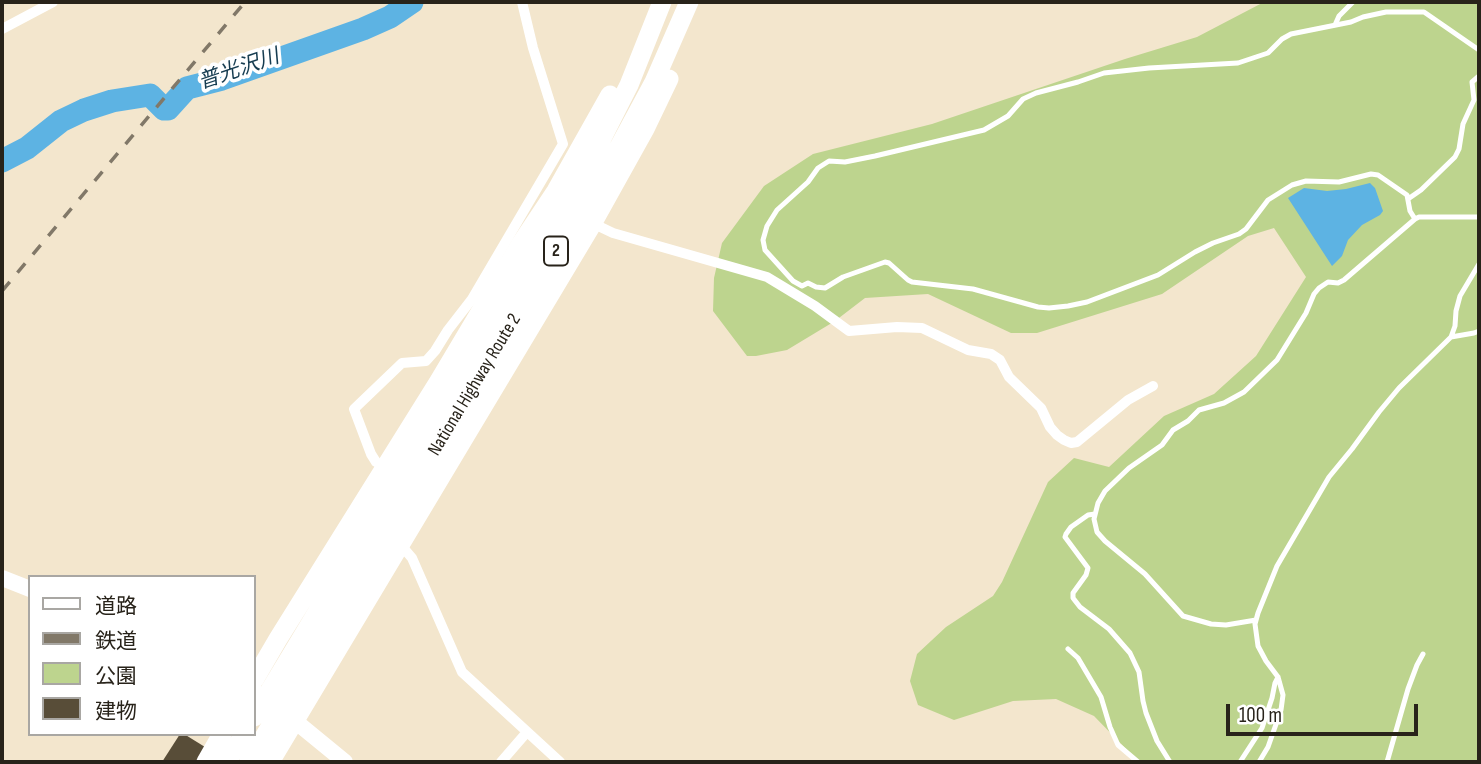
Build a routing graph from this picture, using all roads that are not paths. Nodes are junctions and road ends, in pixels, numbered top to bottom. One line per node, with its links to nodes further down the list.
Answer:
1 (53, 2): 8 (street)
2 (522, 2): 15 (street)
3 (662, 2): 15 (highway); 20 (highway, National Highway Route 2 / 2)
4 (689, 2): 20 (highway, National Highway Route 2 / 2)
5 (696, 2): 14 (highway)
6 (1353, 2): 7 (lane)
7 (1335, 25): 9 (lane); 11 (lane)
8 (2, 29)
9 (1479, 50)
10 (1479, 76): 11 (lane)
11 (1408, 199): 13 (lane)
12 (1479, 217): 13 (lane)
13 (1415, 219): 21 (lane)
14 (592, 223): 19 (street); 22 (highway)
15 (504, 257): 20 (highway); 20 (street)
16 (1479, 264): 18 (lane)
17 (1479, 331): 18 (lane)
18 (1451, 337): 25 (lane)
19 (1153, 386)
20 (396, 482): 28 (highway); 31 (highway, National Highway Route 2 / 2); 38 (highway, National Highway Route 2 / 2)
21 (1096, 514): 25 (lane); 44 (lane)
22 (400, 547): 32 (highway); 33 (street)
23 (2, 578): 24 (main road)
24 (28, 588)
25 (1256, 620): 29 (lane)
26 (1068, 649): 43 (lane)
27 (1423, 654): 47 (lane)
28 (256, 677)
29 (1278, 677): 45 (lane); 46 (lane)
30 (256, 692): 32 (main road)
31 (256, 715)
32 (295, 721): 39 (highway); 40 (main road)
33 (527, 732): 41 (street); 42 (street)
34 (221, 736): 36 (highway)
35 (243, 736): 37 (highway)
36 (206, 762)
37 (227, 762)
38 (249, 762)
39 (270, 762)
40 (345, 762)
41 (501, 762)
42 (560, 762)
43 (1138, 762)
44 (1169, 762)
45 (1240, 762)
46 (1259, 762)
47 (1387, 762)

